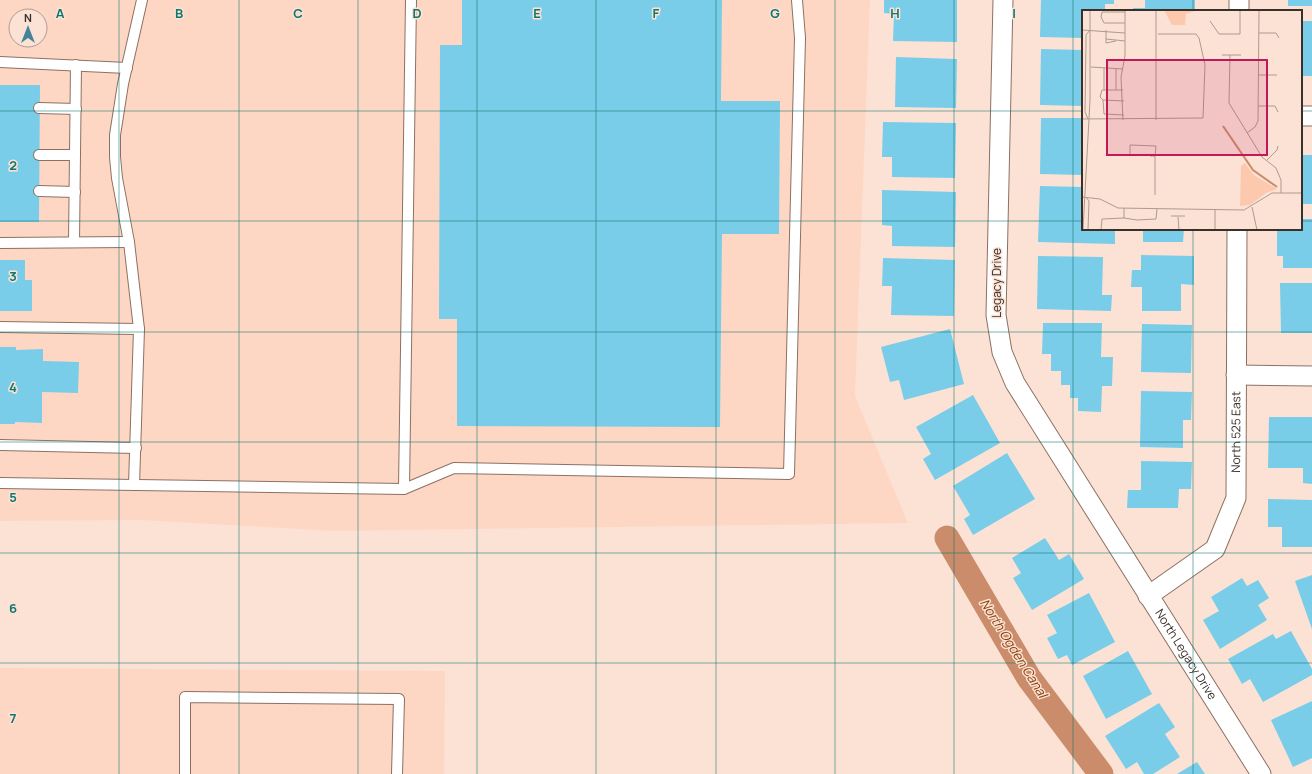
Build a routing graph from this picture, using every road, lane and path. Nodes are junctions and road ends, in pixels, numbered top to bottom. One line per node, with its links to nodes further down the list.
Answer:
1 (142, 0): 7 (lane)
2 (411, 0): 26 (lane)
3 (797, 0): 26 (lane)
4 (1003, 0): 27 (street, Legacy Drive)
5 (0, 62): 6 (lane)
6 (76, 65): 7 (lane); 9 (lane)
7 (127, 68): 16 (lane)
8 (39, 108): 9 (lane)
9 (76, 109): 11 (lane)
10 (39, 155): 11 (lane)
11 (75, 156): 13 (lane)
12 (39, 191): 13 (lane)
13 (75, 192): 15 (lane)
14 (1237, 230): 20 (street, North 525 East)
15 (74, 242): 16 (lane); 17 (lane)
16 (129, 242): 19 (lane)
17 (0, 243)
18 (0, 327): 19 (lane)
19 (140, 329): 23 (lane)
20 (1236, 375): 21 (street); 28 (street, North 525 East)
21 (1312, 376)
22 (0, 445): 23 (lane)
23 (136, 448): 25 (lane)
24 (0, 483): 25 (lane)
25 (134, 485): 26 (lane)
26 (404, 489)
27 (1111, 535): 28 (street, North Legacy Drive)
28 (1148, 596): 31 (street, North Legacy Drive)
29 (185, 774): 30 (lane)
30 (397, 774)
31 (1261, 774)

